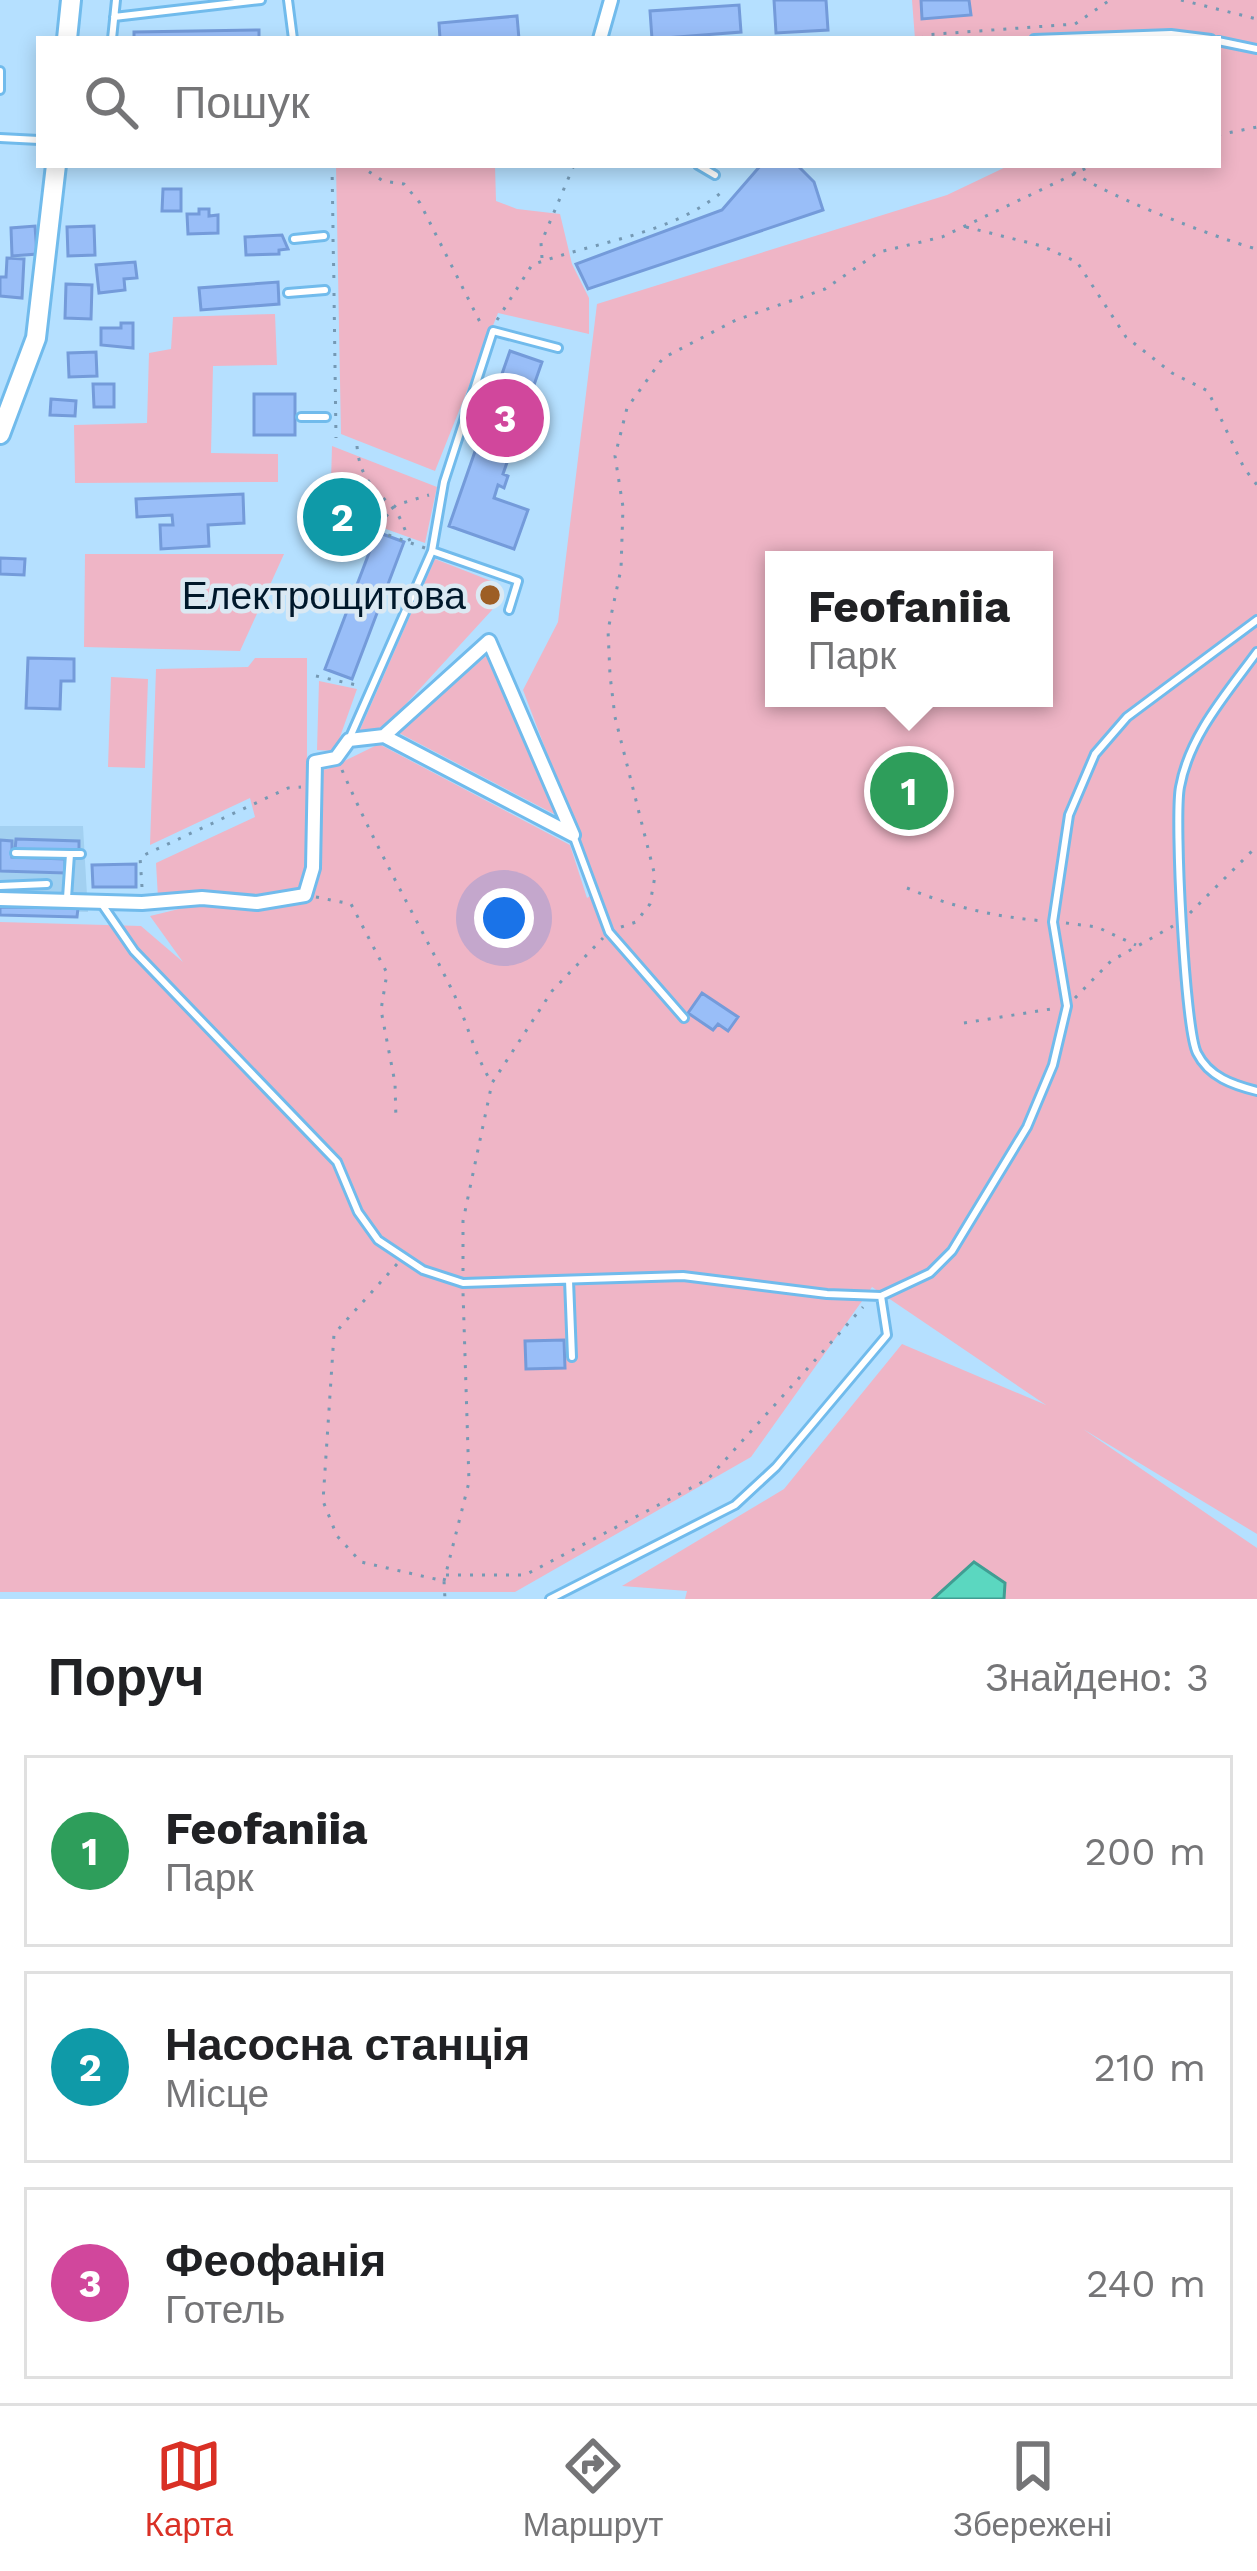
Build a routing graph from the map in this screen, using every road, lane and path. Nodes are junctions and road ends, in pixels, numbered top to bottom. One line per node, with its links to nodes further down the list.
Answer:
1 (71, 0): 12 (street)
2 (116, 0): 10 (lane)
3 (191, 0): 9 (lane)
4 (261, 0): 9 (lane)
5 (287, 0): 14 (lane)
6 (611, 0): 15 (street)
7 (1110, 0): 16 (path)
8 (1181, 0): 11 (path)
9 (190, 10): 10 (lane)
10 (114, 17): 13 (lane)
11 (1257, 19)
12 (67, 36)
13 (112, 36)
14 (293, 36)
15 (601, 36)
16 (924, 36)
17 (1116, 36): 18 (lane)
18 (1186, 36)
19 (1221, 41): 20 (lane)
20 (1257, 50)
21 (0, 71): 22 (lane)
22 (0, 90)
23 (1257, 128): 24 (path)
24 (1221, 134)
25 (0, 138): 26 (lane)
26 (36, 140)
27 (56, 168): 48 (street)
28 (332, 168): 49 (path)
29 (363, 168): 44 (path)
30 (573, 168): 41 (path)
31 (703, 168): 35 (lane)
32 (1067, 168): 34 (path)
33 (1086, 168): 34 (path)
34 (1073, 174): 37 (path); 40 (path)
35 (715, 175)
36 (724, 190): 41 (path)
37 (966, 227): 51 (path); 78 (path)
38 (324, 236): 39 (lane)
39 (294, 239)
40 (1257, 249)
41 (543, 261): 44 (path)
42 (325, 290): 43 (lane)
43 (288, 293)
44 (489, 333): 45 (lane); 52 (lane)
45 (558, 348)
46 (301, 417): 47 (lane)
47 (326, 417)
48 (0, 434)
49 (336, 438)
50 (358, 446): 52 (path)
51 (1257, 485)
52 (442, 491): 53 (lane)
53 (432, 551): 54 (lane); 58 (lane)
54 (509, 610)
55 (1257, 620): 77 (lane)
56 (1257, 652): 76 (lane)
57 (316, 676): 58 (path)
58 (373, 689): 60 (lane)
59 (384, 736): 60 (street); 63 (street); 63 (street)
60 (349, 740): 61 (street)
61 (336, 758): 62 (street); 83 (path)
62 (315, 787): 71 (path); 72 (street)
63 (574, 835): 78 (lane)
64 (1257, 846): 76 (path)
65 (15, 853): 66 (lane)
66 (70, 854): 67 (lane); 74 (lane)
67 (81, 854)
68 (47, 884): 69 (lane)
69 (0, 886)
70 (907, 888): 77 (path)
71 (142, 891)
72 (304, 895): 75 (street); 85 (path)
73 (0, 898): 74 (street)
74 (67, 898): 75 (street)
75 (101, 903): 86 (lane)
76 (1184, 920): 79 (path); 84 (lane)
77 (1053, 922): 79 (path); 80 (lane)
78 (609, 932): 81 (lane); 83 (path)
79 (1138, 946): 80 (path)
80 (1067, 1006): 82 (path); 89 (lane)
81 (684, 1018)
82 (964, 1023)
83 (492, 1083): 88 (path)
84 (1257, 1091)
85 (396, 1120)
86 (402, 1258): 88 (lane); 91 (path)
87 (569, 1280): 88 (lane); 89 (lane); 90 (lane)
88 (463, 1282): 91 (path)
89 (877, 1296): 91 (path); 93 (lane)
90 (572, 1357)
91 (445, 1578): 92 (path)
92 (445, 1599)
93 (550, 1599)

